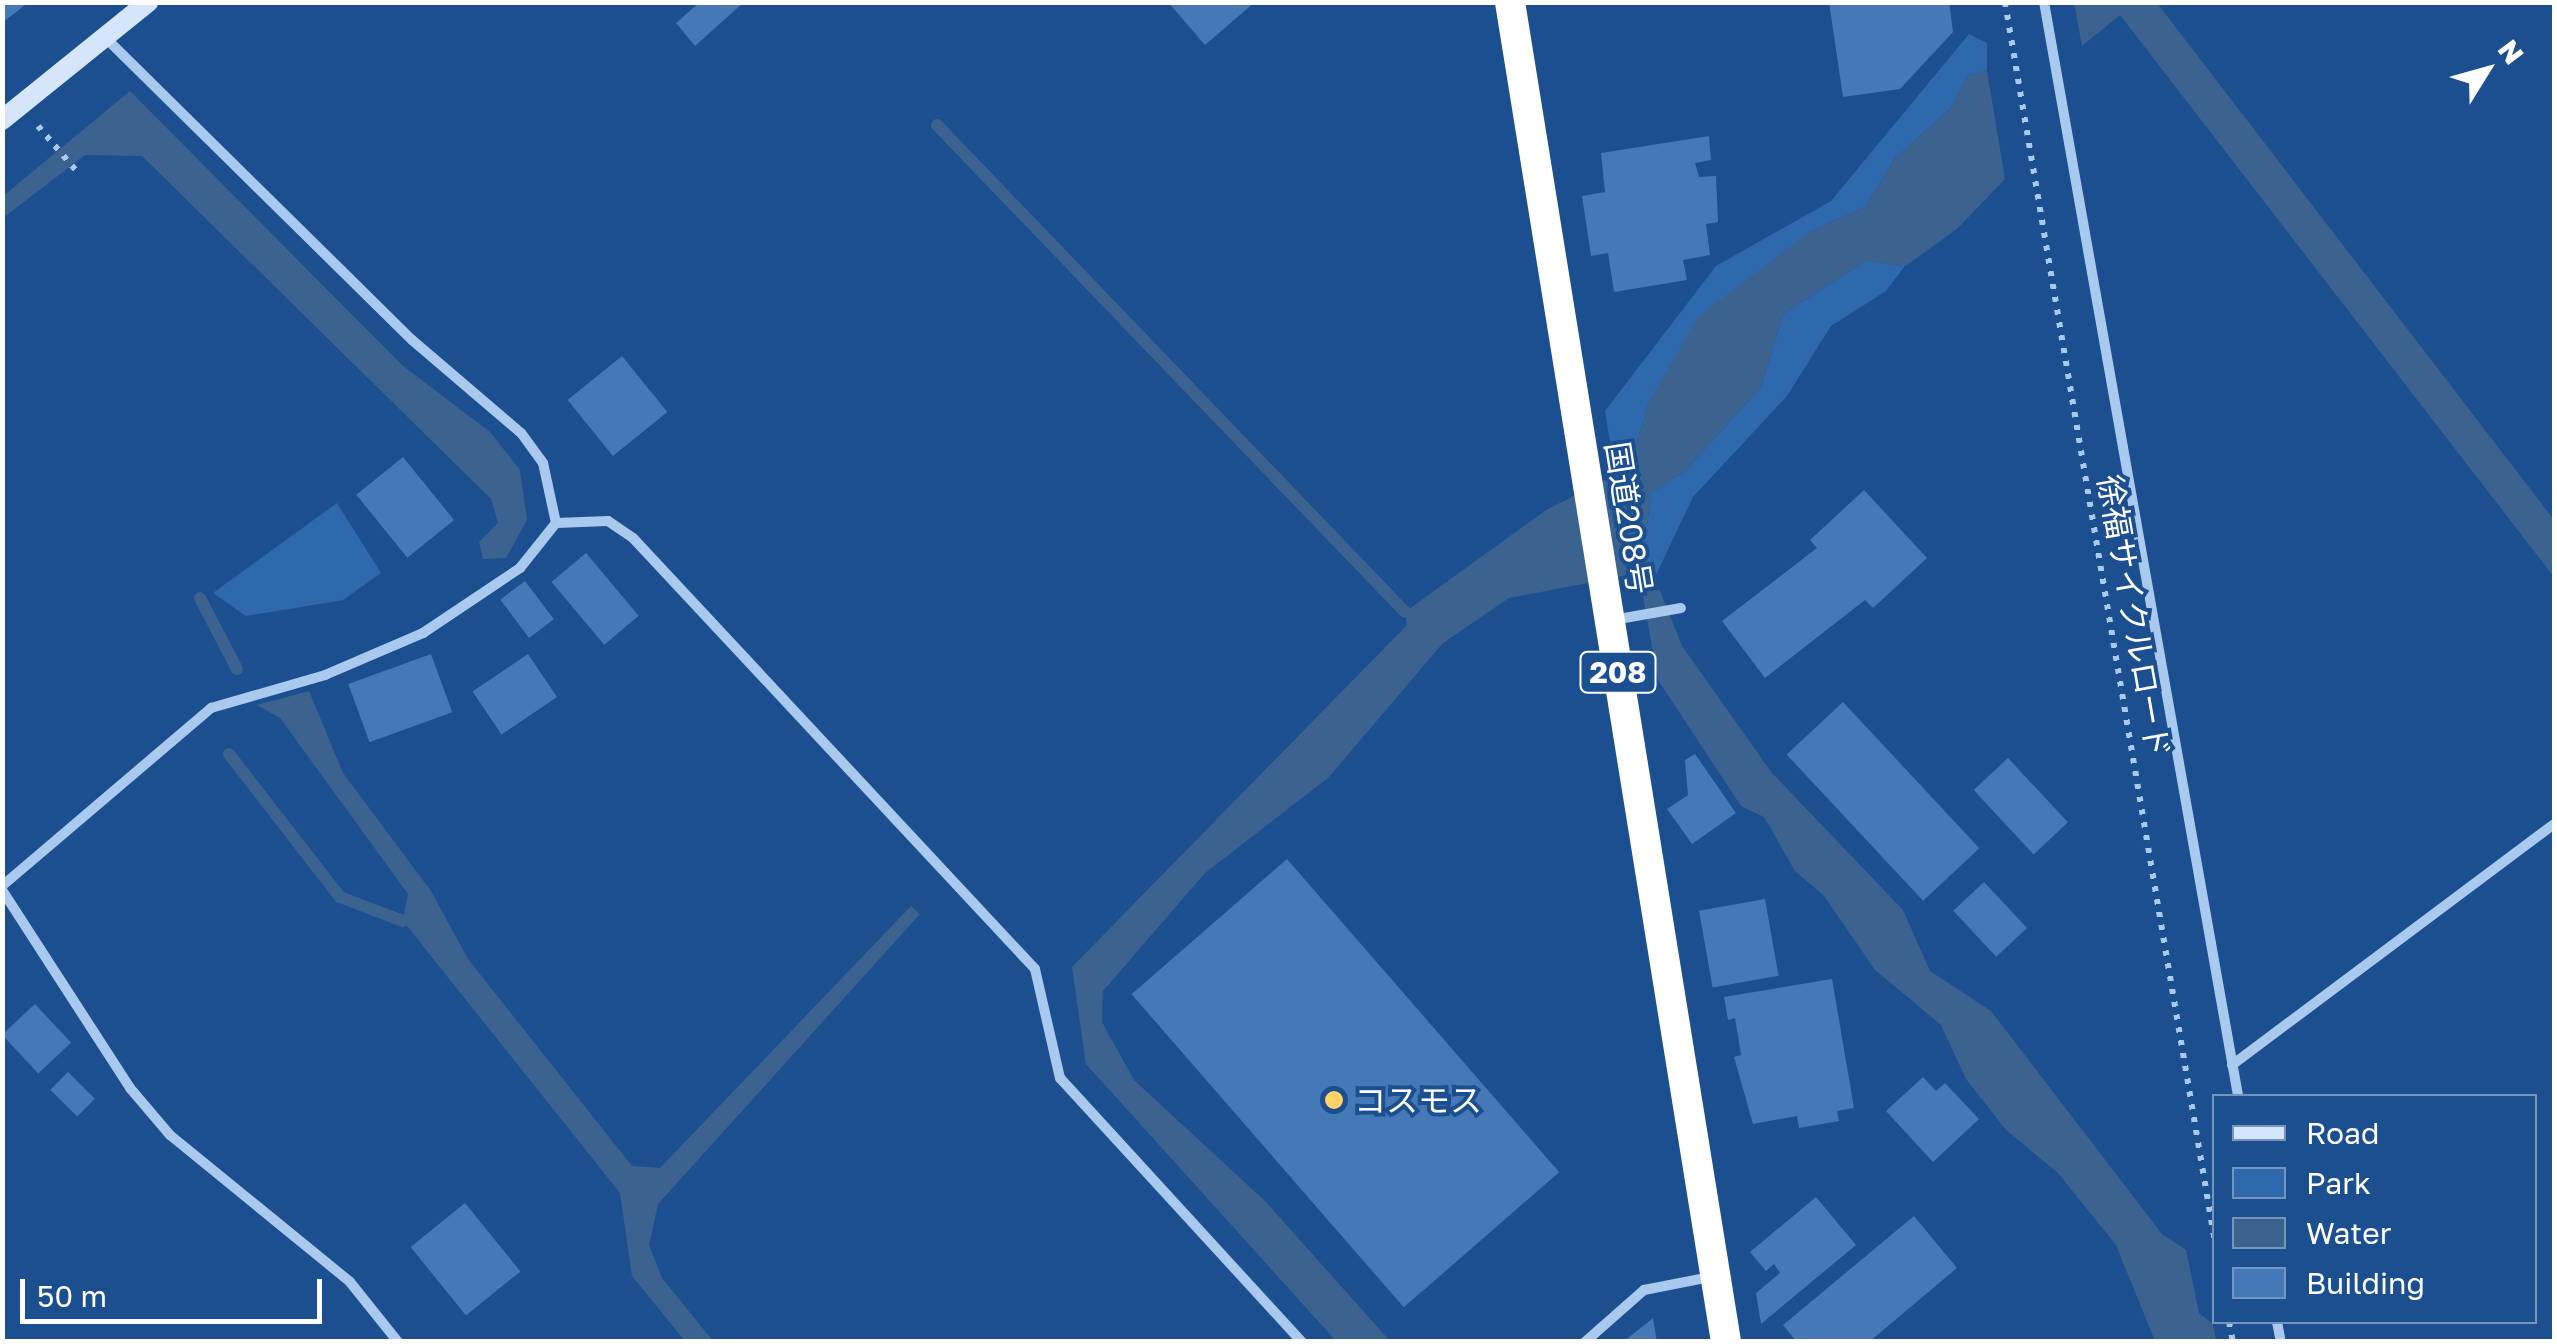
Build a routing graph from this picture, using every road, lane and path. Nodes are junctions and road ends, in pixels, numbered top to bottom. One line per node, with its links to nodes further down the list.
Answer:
1 (148, 2): 5 (main road)
2 (1510, 2): 11 (highway, 国道208号 / 208)
3 (2005, 2): 16 (path, 徐福サイクルロード)
4 (2044, 2): 14 (street)
5 (106, 38): 6 (main road); 9 (street)
6 (2, 120)
7 (48, 138): 8 (path)
8 (80, 174)
9 (556, 523): 13 (street); 19 (street)
10 (1681, 608): 11 (street)
11 (1622, 618): 17 (highway, 国道208号 / 208)
12 (2554, 824): 14 (street)
13 (2, 888): 18 (street)
14 (2232, 1065): 15 (street)
15 (2238, 1094)
16 (2212, 1226)
17 (1716, 1276): 20 (street); 21 (highway, 国道208号 / 208)
18 (398, 1342)
19 (1302, 1342)
20 (1584, 1342)
21 (1726, 1342)

